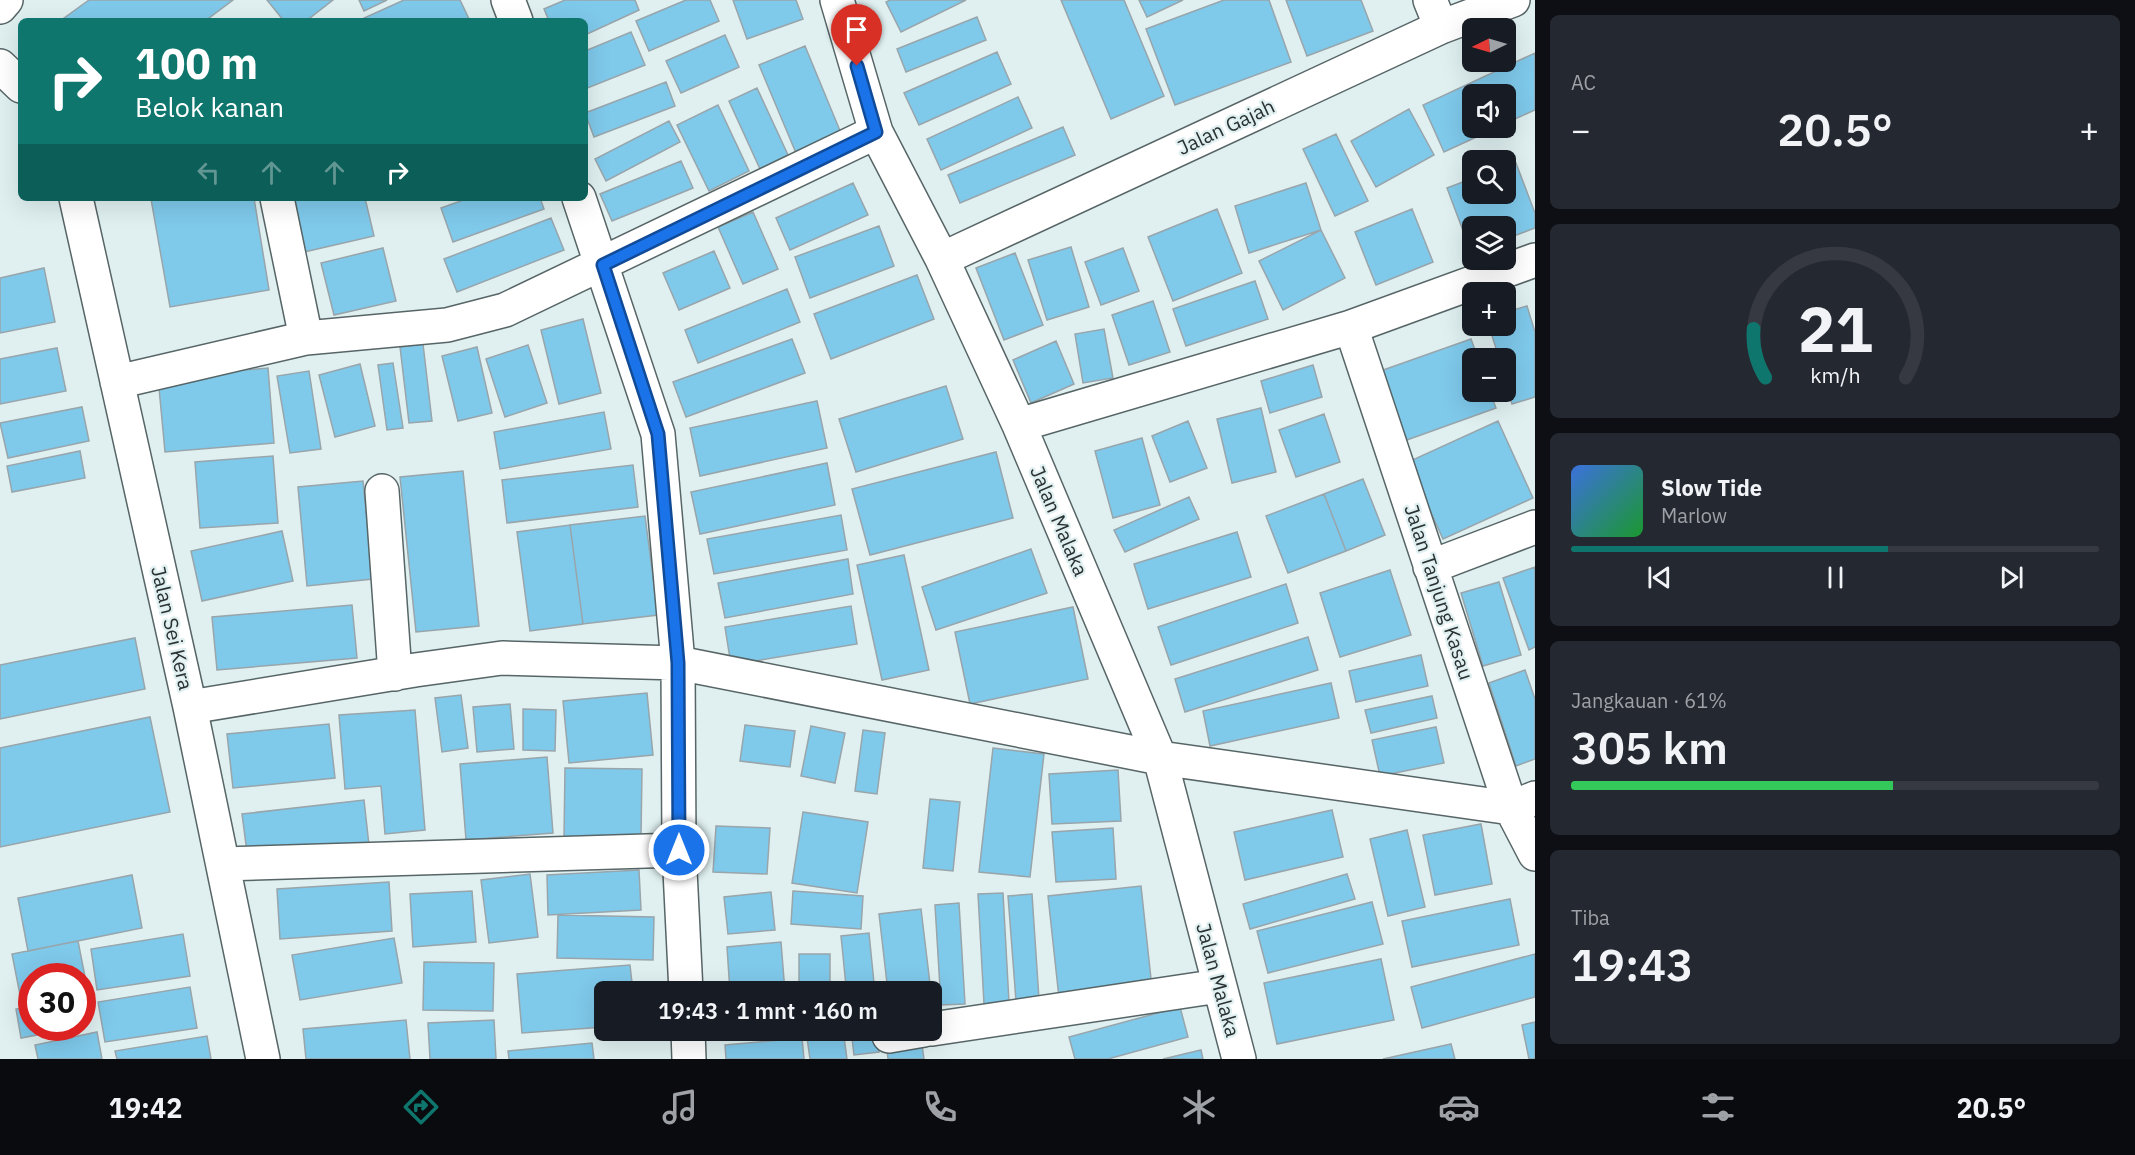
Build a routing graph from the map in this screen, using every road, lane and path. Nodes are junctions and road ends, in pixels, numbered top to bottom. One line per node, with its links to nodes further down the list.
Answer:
1 (6, 0): 5 (street)
2 (508, 0): 7 (street)
3 (837, 0): 10 (street, Jalan Malaka)
4 (1512, 0): 6 (street, Jalan Gajah)
5 (0, 7)
6 (1436, 13): 14 (street, Jalan Gajah)
7 (515, 18)
8 (0, 66): 9 (street)
9 (18, 83)
10 (876, 132): 14 (street, Jalan Malaka); 16 (street)
11 (77, 201): 19 (street, Jalan Sei Kera)
12 (278, 201): 18 (street)
13 (580, 201): 16 (street)
14 (942, 259): 20 (street, Jalan Malaka)
15 (1535, 260): 17 (street)
16 (603, 265): 18 (street); 24 (street)
17 (1351, 327): 20 (street); 23 (street, Jalan Tanjung Kasau)
18 (306, 338): 19 (street)
19 (117, 382): 26 (street, Jalan Sei Kera)
20 (1019, 425): 27 (street, Jalan Malaka)
21 (382, 491): 25 (street)
22 (1535, 527): 23 (street)
23 (1430, 567): 28 (street, Jalan Tanjung Kasau)
24 (678, 663): 25 (street); 27 (street); 29 (street)
25 (395, 674): 26 (street)
26 (189, 706): 31 (street, Jalan Sei Kera)
27 (1160, 758): 28 (street); 33 (street, Jalan Malaka)
28 (1523, 803): 30 (street, Jalan Tanjung Kasau)
29 (679, 850): 31 (street); 32 (street)
30 (1535, 854)
31 (224, 864): 36 (street, Jalan Sei Kera)
32 (685, 981)
33 (1219, 986): 34 (street); 38 (street, Jalan Malaka)
34 (942, 1028)
35 (688, 1041): 37 (street)
36 (263, 1059)
37 (689, 1059)
38 (1239, 1059)

